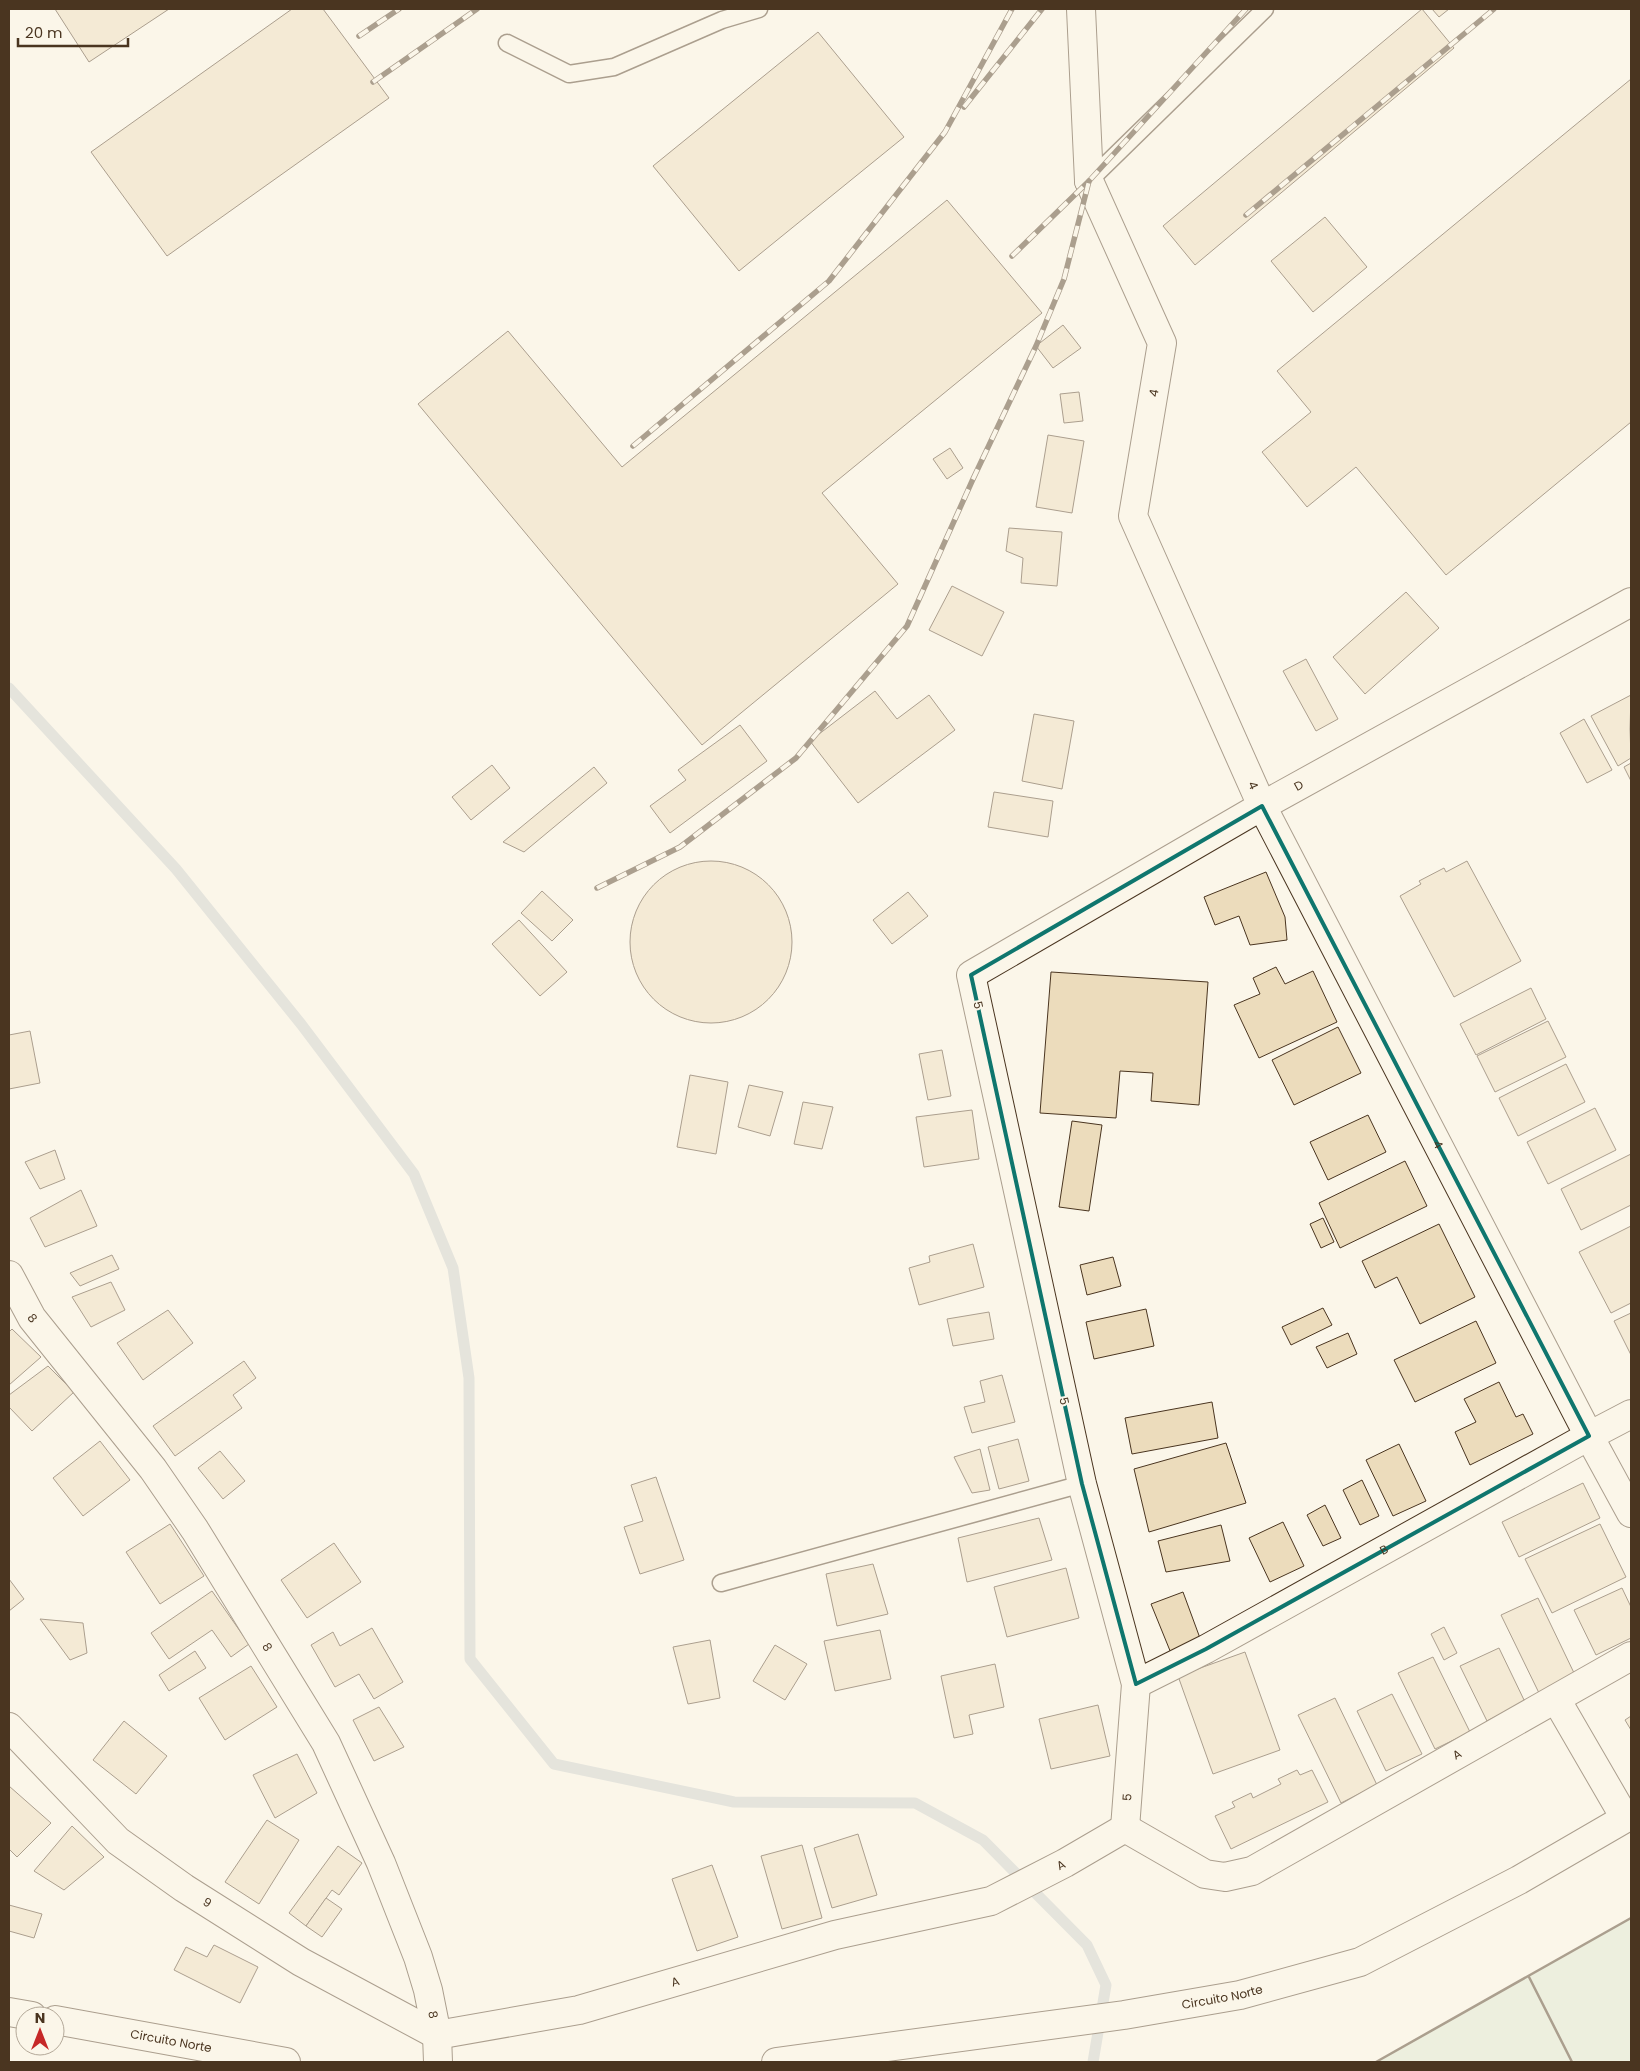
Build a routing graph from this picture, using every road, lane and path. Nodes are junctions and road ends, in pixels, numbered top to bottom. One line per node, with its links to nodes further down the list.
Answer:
1 (759, 9): 4 (lane)
2 (1081, 9): 5 (street, 4)
3 (1265, 9): 5 (lane)
4 (506, 43)
5 (1089, 181): 7 (street, 4)
6 (1631, 602): 7 (street, D)
7 (1262, 806): 8 (street, D); 11 (street, 4)
8 (971, 975): 12 (street, 5)
9 (9, 1275): 22 (street, 8)
10 (1631, 1414): 11 (street, B)
11 (1589, 1436): 13 (street, 4); 16 (street, B)
12 (1082, 1484): 14 (lane); 16 (street, 5)
13 (1631, 1513)
14 (721, 1584)
15 (1631, 1656): 17 (street, A)
16 (1136, 1684): 20 (street, 5)
17 (1556, 1699): 19 (street); 20 (street, A)
18 (9, 1728): 22 (street, 9)
19 (1628, 1817): 25 (street, Circuito Norte)
20 (1125, 1828): 22 (street, A)
21 (65, 2022): 23 (street, Circuito Norte)
22 (437, 2035): 24 (street, 8)
23 (286, 2062)
24 (438, 2062)
25 (776, 2062)

